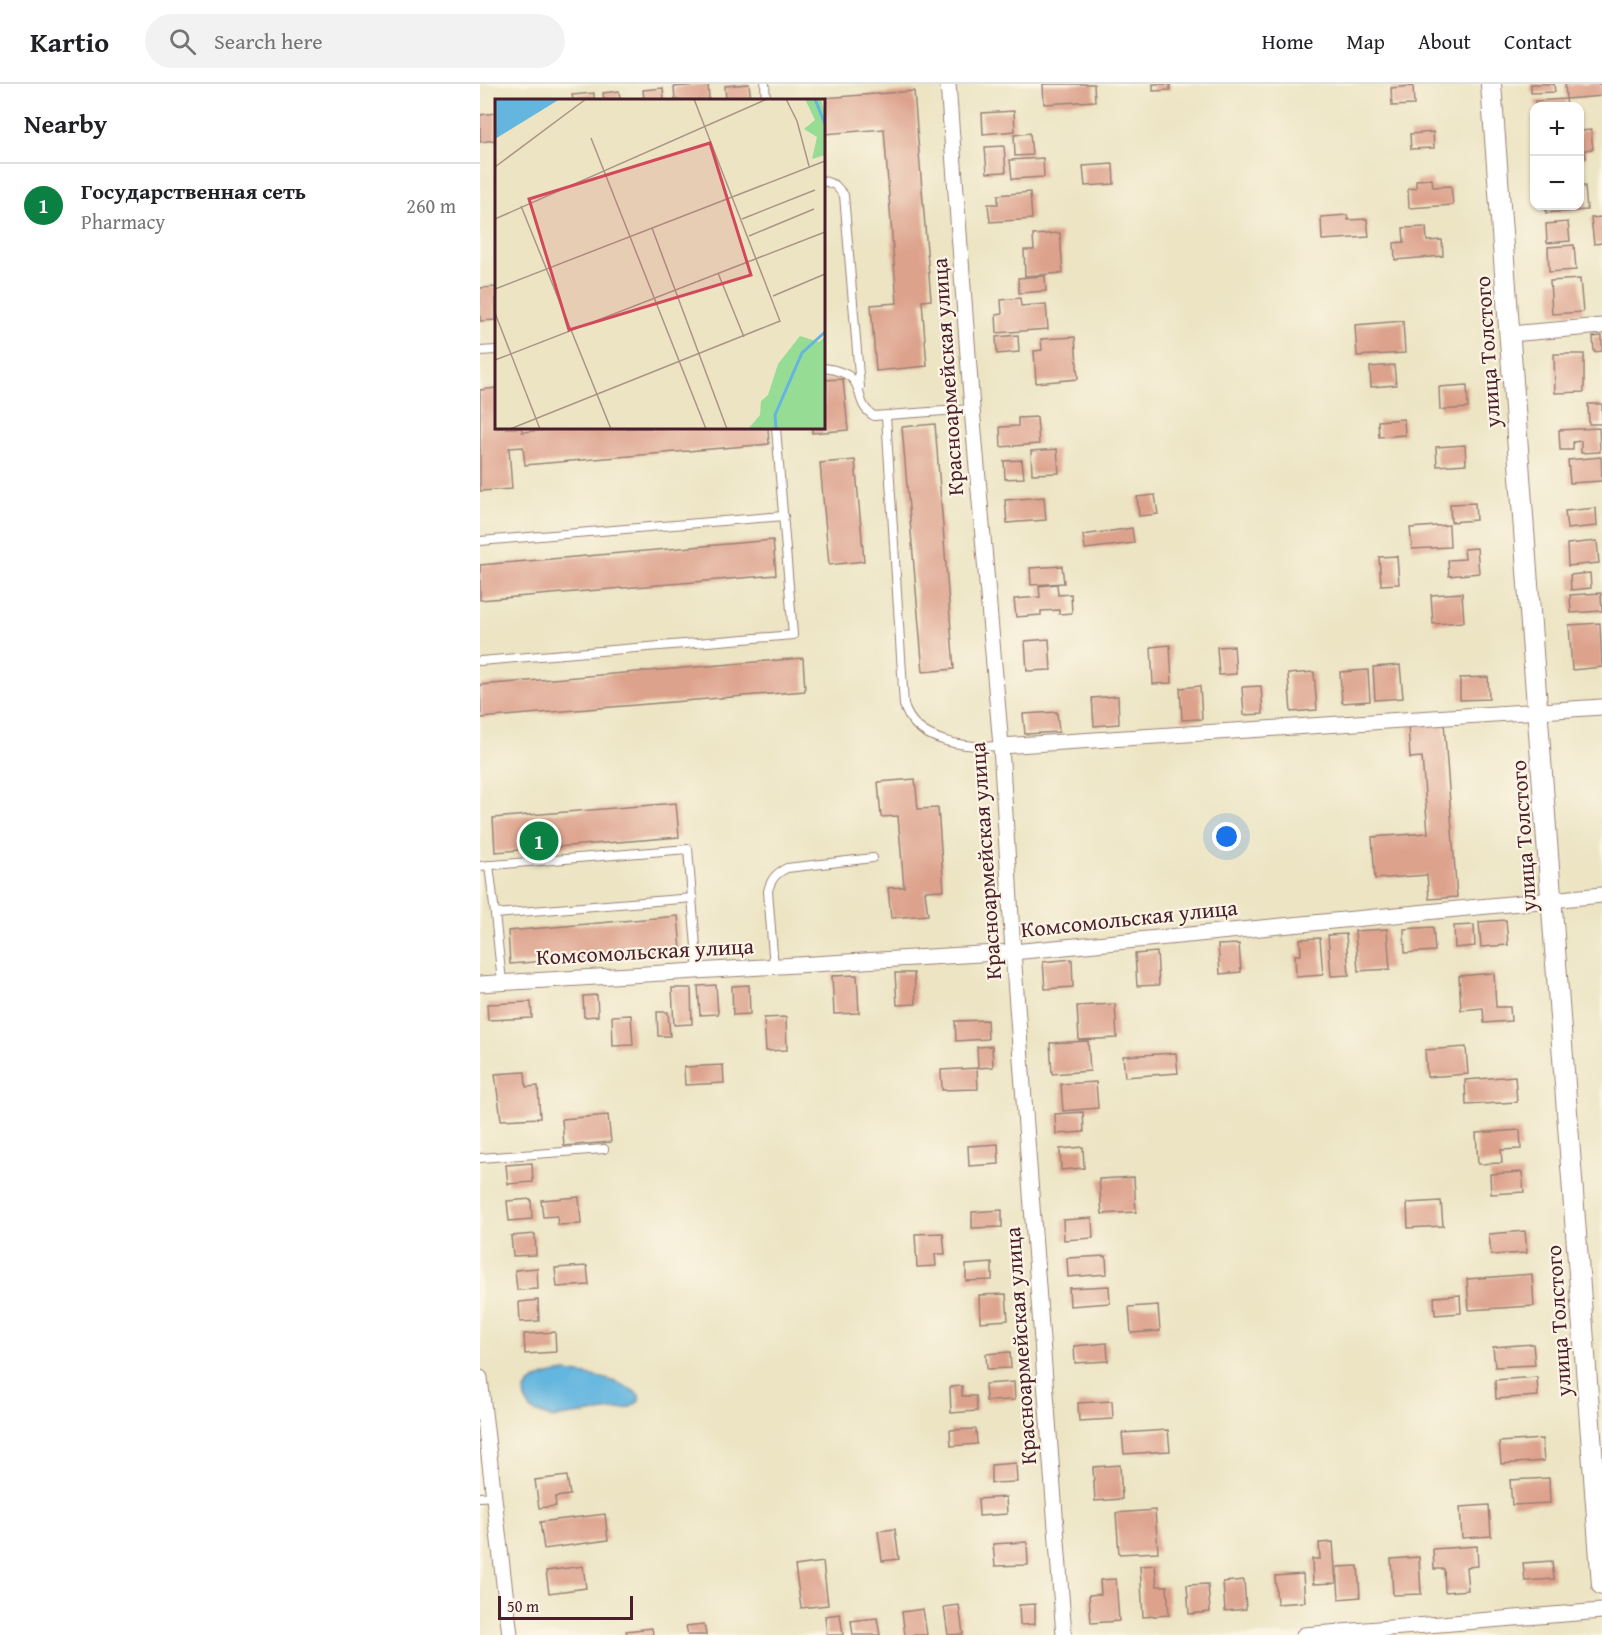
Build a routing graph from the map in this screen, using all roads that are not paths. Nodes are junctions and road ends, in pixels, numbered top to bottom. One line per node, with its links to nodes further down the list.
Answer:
1 (765, 84): 4 (lane)
2 (948, 84): 12 (street, Красноармейская улица)
3 (1491, 84): 7 (street, улица Толстого)
4 (766, 99)
5 (825, 180): 11 (lane)
6 (1602, 326): 7 (street)
7 (1510, 334): 19 (street, улица Толстого)
8 (495, 350): 9 (lane)
9 (480, 351)
10 (825, 368): 11 (lane)
11 (860, 387): 13 (lane)
12 (972, 409): 13 (lane); 20 (street, Красноармейская улица)
13 (886, 416): 20 (lane)
14 (776, 429): 15 (lane)
15 (784, 516): 16 (lane); 17 (lane)
16 (480, 541)
17 (480, 661)
18 (1602, 707): 19 (street)
19 (1538, 711): 20 (street); 26 (street, улица Толстого)
20 (1001, 746): 28 (street, Красноармейская улица)
21 (873, 858): 29 (lane)
22 (489, 865): 23 (lane); 25 (lane); 27 (lane)
23 (480, 866)
24 (1602, 895): 26 (street, Комсомольская улица)
25 (693, 898): 27 (lane); 30 (lane)
26 (1551, 899): 28 (street, Комсомольская улица); 37 (street, улица Толстого)
27 (495, 914): 31 (lane)
28 (1013, 952): 29 (street, Комсомольская улица); 40 (street, Красноармейская улица)
29 (774, 967): 30 (street, Комсомольская улица)
30 (698, 971): 31 (street, Комсомольская улица)
31 (502, 982): 32 (street, Комсомольская улица)
32 (480, 984)
33 (604, 1149): 34 (lane)
34 (480, 1158)
35 (480, 1378): 36 (street)
36 (487, 1497): 39 (street)
37 (1602, 1585)
38 (1602, 1611): 41 (street)
39 (510, 1635)
40 (1064, 1635)
41 (1304, 1635)

